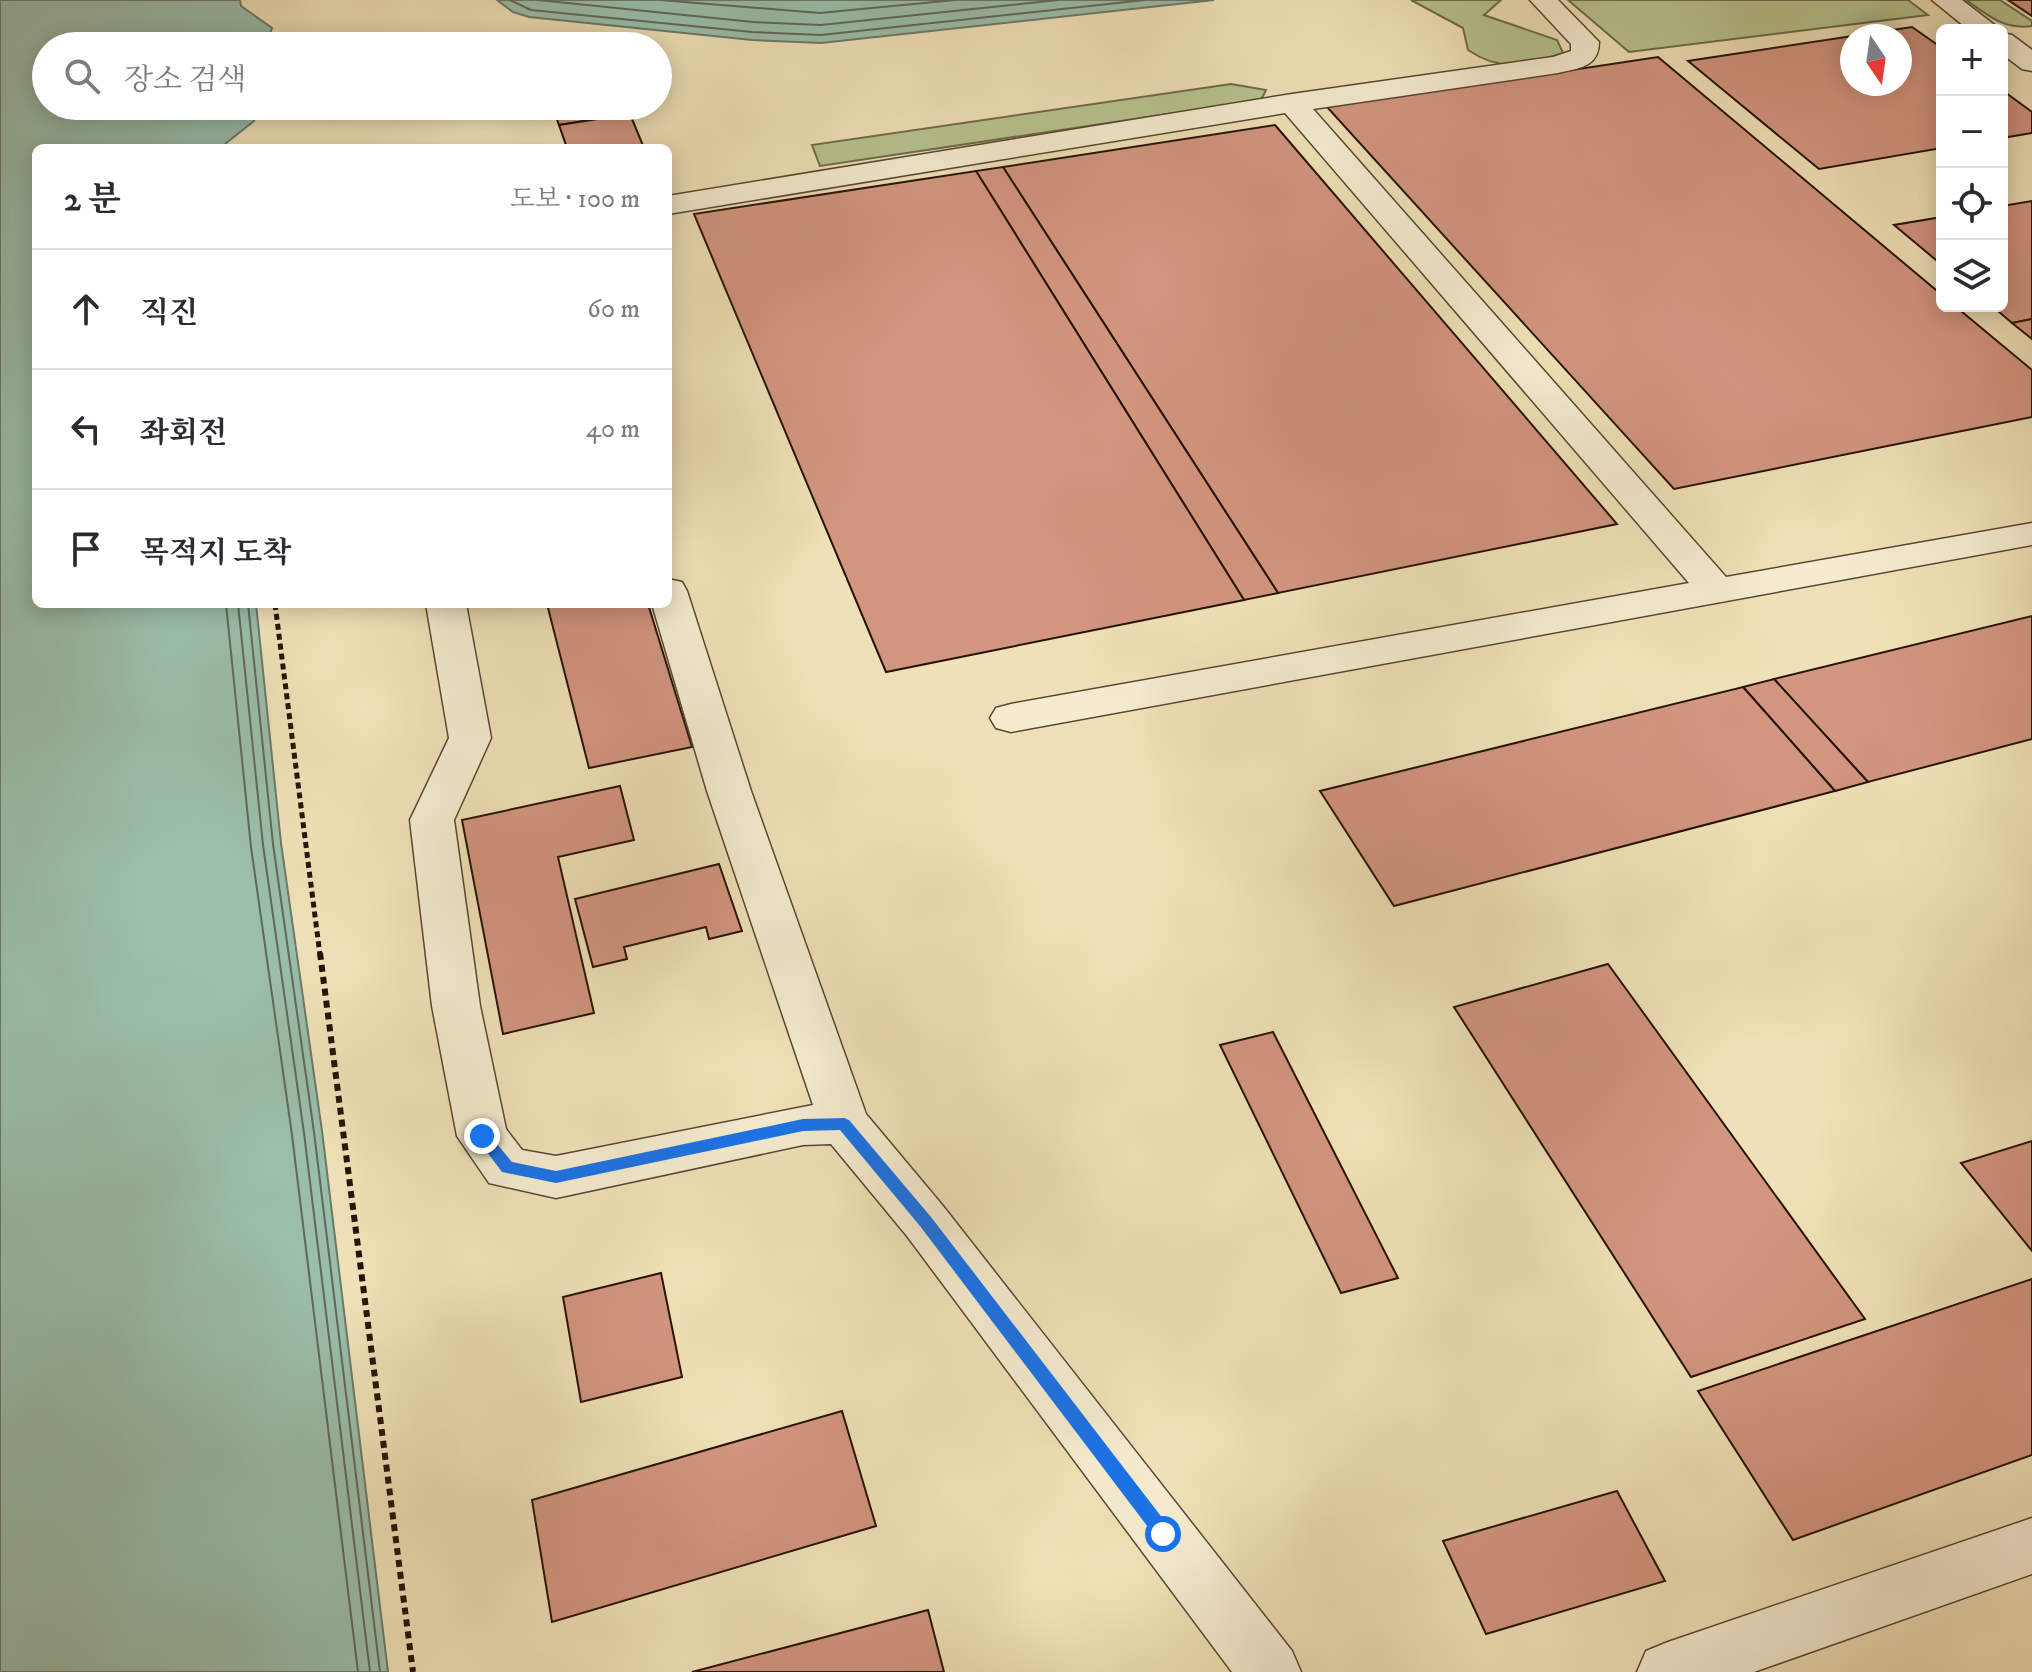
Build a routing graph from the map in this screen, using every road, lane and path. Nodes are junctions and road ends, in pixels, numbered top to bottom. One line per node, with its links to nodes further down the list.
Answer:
1 (1543, 0): 6 (lane)
2 (1945, 0): 3 (lane)
3 (1979, 24)
4 (2008, 45): 5 (lane)
5 (2032, 63)
6 (1292, 103): 7 (lane); 9 (lane)
7 (672, 204)
8 (2032, 534): 9 (lane)
9 (1717, 591): 13 (lane)
10 (672, 604): 14 (lane)
11 (276, 608): 16 (path)
12 (447, 608): 14 (lane)
13 (1011, 718)
14 (844, 1124): 17 (lane)
15 (2032, 1546): 18 (lane)
16 (413, 1672)
17 (1270, 1672)
18 (1668, 1672)

